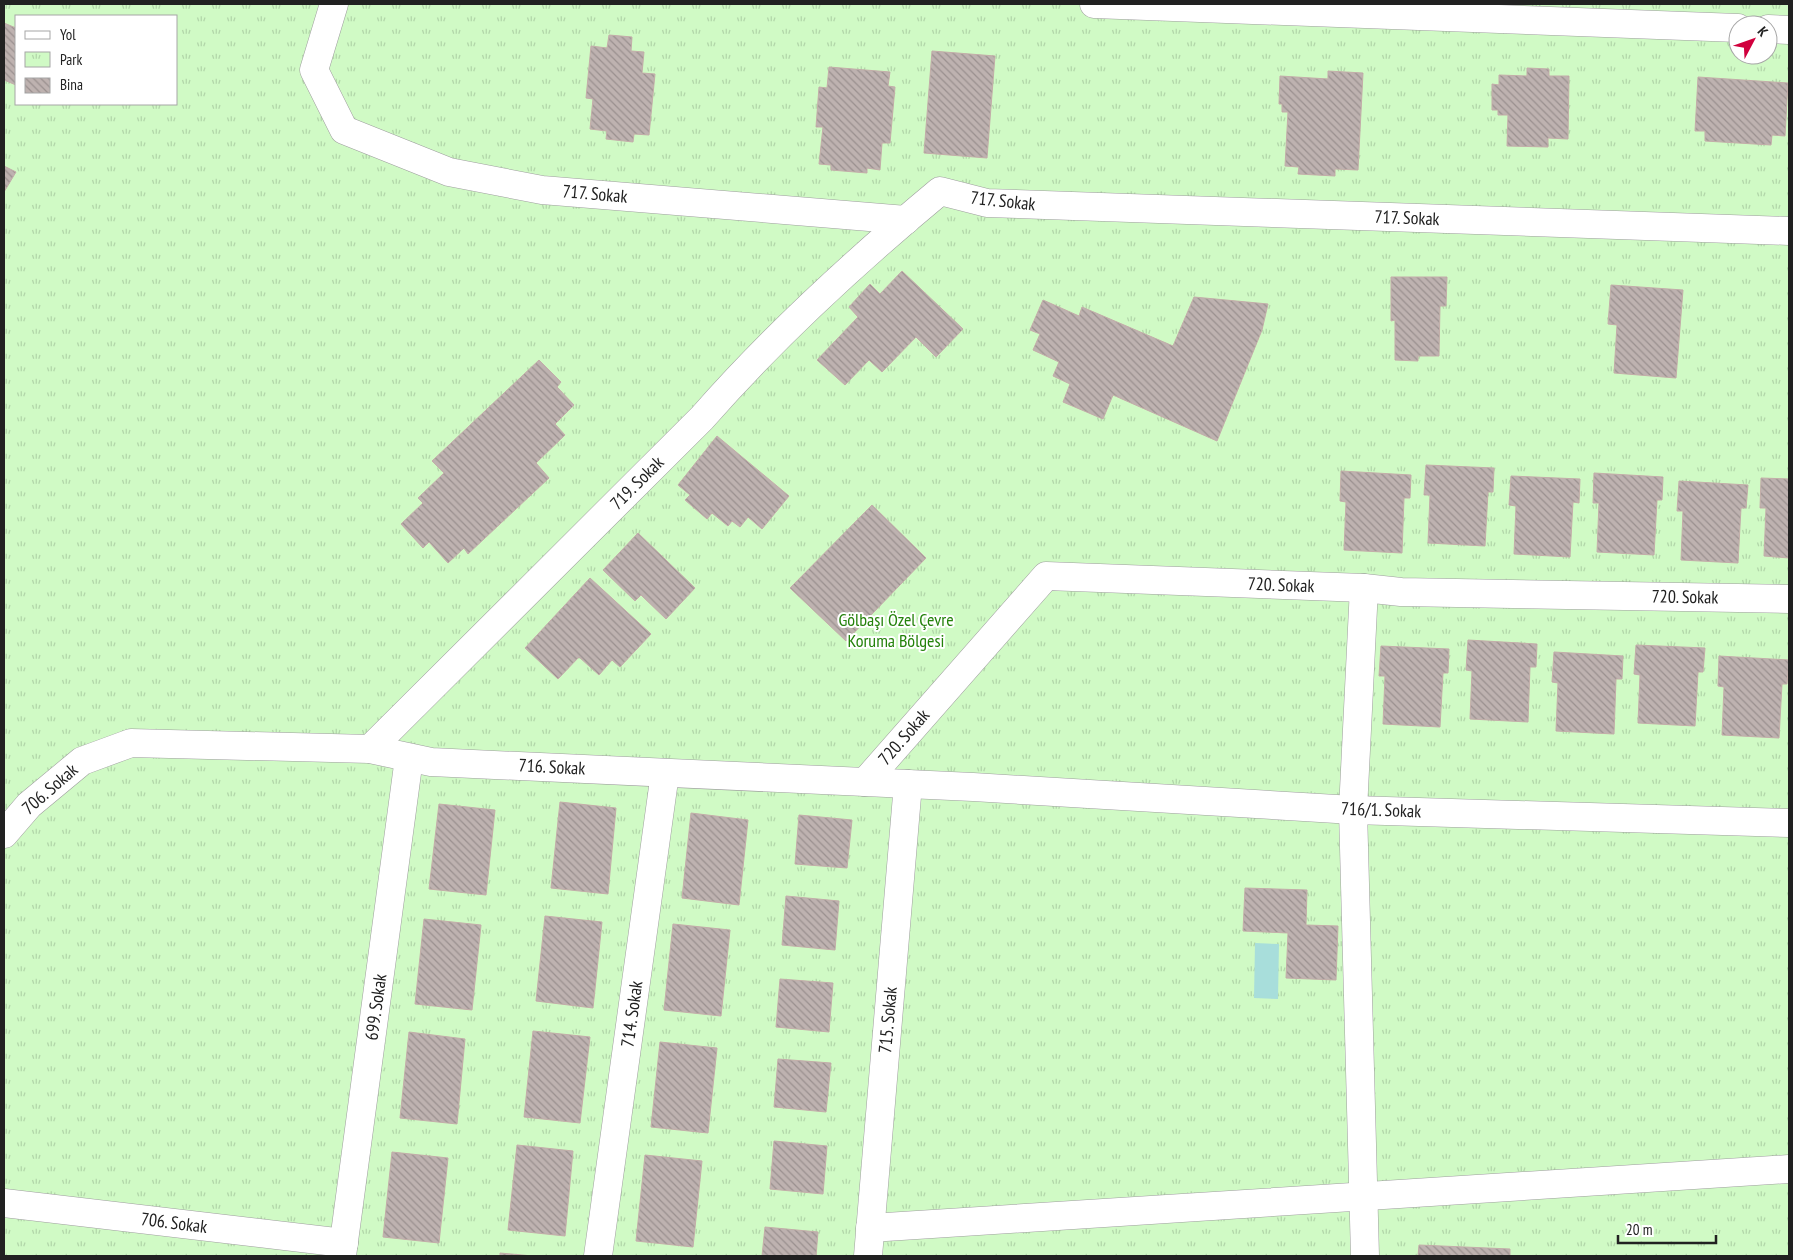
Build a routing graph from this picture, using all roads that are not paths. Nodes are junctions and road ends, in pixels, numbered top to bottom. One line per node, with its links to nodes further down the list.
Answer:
1 (334, 4): 4 (street, 717. Sokak)
2 (1094, 4): 3 (street)
3 (1728, 28)
4 (906, 220): 5 (street, 717. Sokak); 9 (street, 719. Sokak)
5 (1789, 232)
6 (1364, 588): 7 (street, 720. Sokak); 12 (street, 720. Sokak); 15 (street)
7 (1789, 599)
8 (132, 743): 9 (street, 716. Sokak); 17 (street, 706. Sokak)
9 (370, 749): 10 (street, 716. Sokak)
10 (409, 758): 11 (street, 716. Sokak); 22 (street, 699. Sokak)
11 (665, 773): 12 (street, 716. Sokak); 23 (street, 714. Sokak)
12 (865, 782): 13 (street, 716. Sokak)
13 (908, 784): 14 (street, 716. Sokak); 21 (street, 715. Sokak)
14 (974, 786): 15 (street, 716/1. Sokak)
15 (1353, 810): 16 (street, 716/1. Sokak); 19 (street)
16 (1789, 823)
17 (4, 834)
18 (1789, 1169): 19 (street)
19 (1363, 1196): 21 (street); 25 (street)
20 (4, 1203): 22 (street, 706. Sokak)
21 (870, 1228): 24 (street, 715. Sokak)
22 (343, 1250)
23 (598, 1256)
24 (868, 1256)
25 (1365, 1256)

